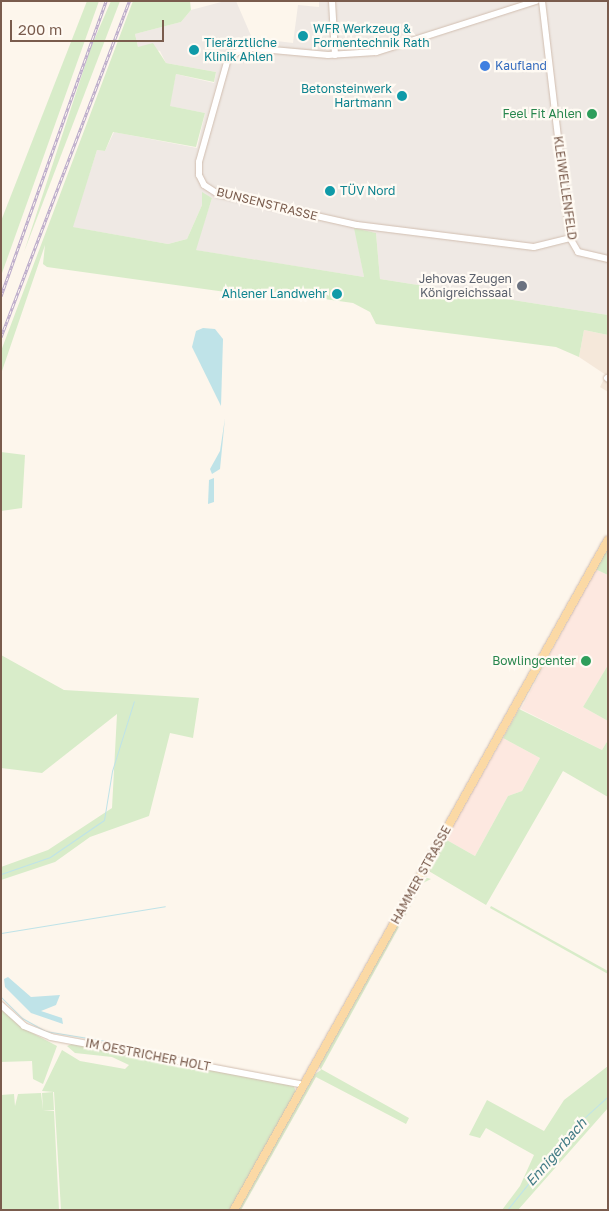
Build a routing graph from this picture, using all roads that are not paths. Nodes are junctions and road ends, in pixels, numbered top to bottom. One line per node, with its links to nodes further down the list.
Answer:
1 (332, 1): 4 (street)
2 (536, 1): 4 (street, BUNSENSTRASSE)
3 (542, 1): 5 (street, KLEIWELLENFELD)
4 (336, 55): 5 (street, BUNSENSTRASSE)
5 (570, 238): 6 (street, KLEIWELLENFELD)
6 (608, 259)
7 (608, 540): 9 (main road, HAMMER STRASSE)
8 (1, 1005): 9 (street, IM OESTRICHER HOLT)
9 (304, 1085): 10 (main road, HAMMER STRASSE)
10 (234, 1210)

